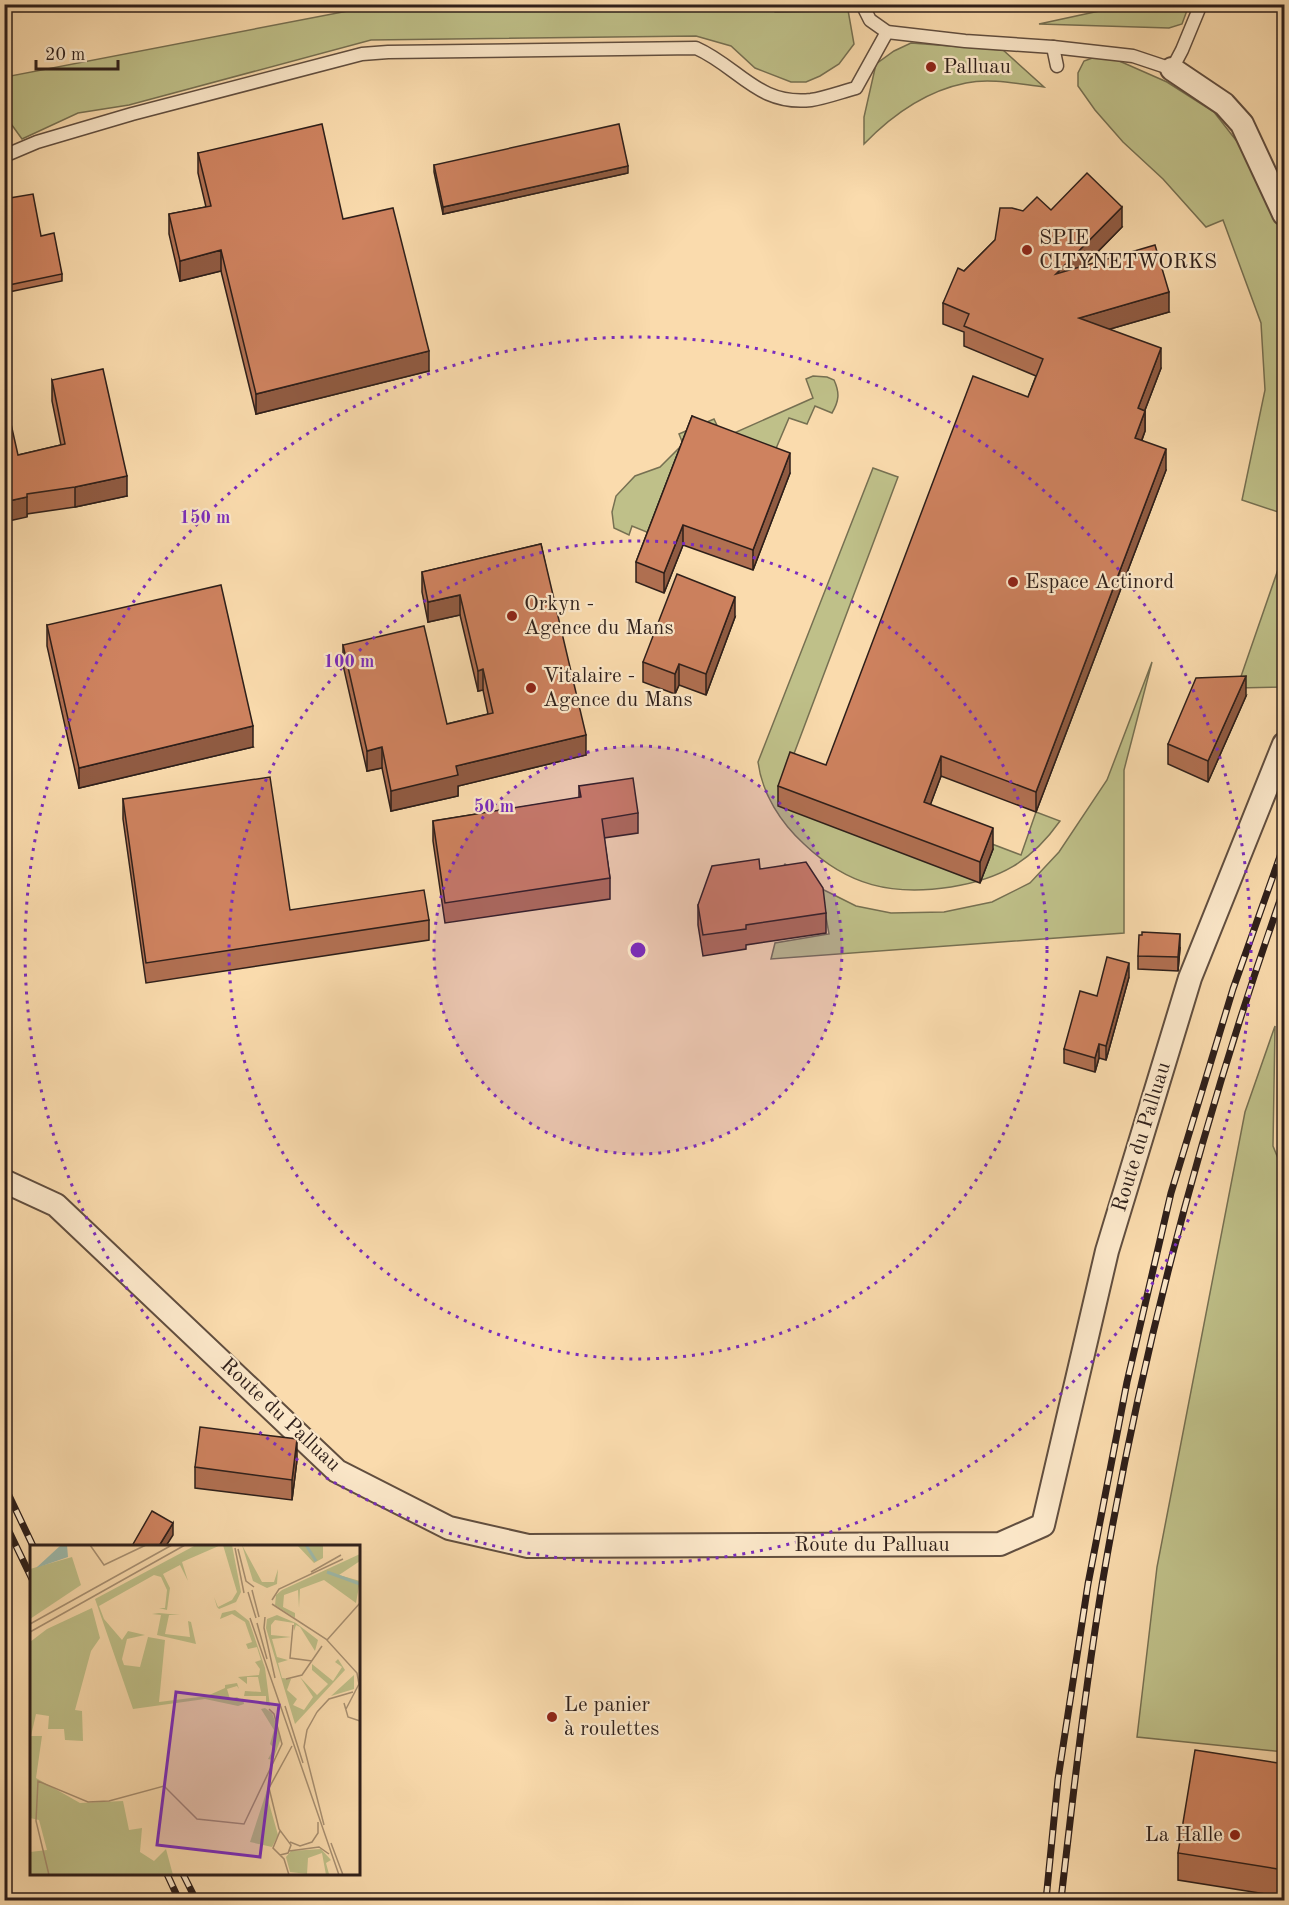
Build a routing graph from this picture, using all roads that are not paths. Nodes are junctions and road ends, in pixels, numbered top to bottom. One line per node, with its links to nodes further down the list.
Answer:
1 (862, 4): 3 (lane)
2 (1201, 4): 6 (lane)
3 (887, 32): 4 (lane); 7 (lane)
4 (1053, 47): 5 (lane); 6 (lane)
5 (1057, 66)
6 (1172, 69): 8 (street)
7 (4, 156)
8 (1284, 214)
9 (1284, 744): 10 (street, Route du Palluau)
10 (4, 1181)

